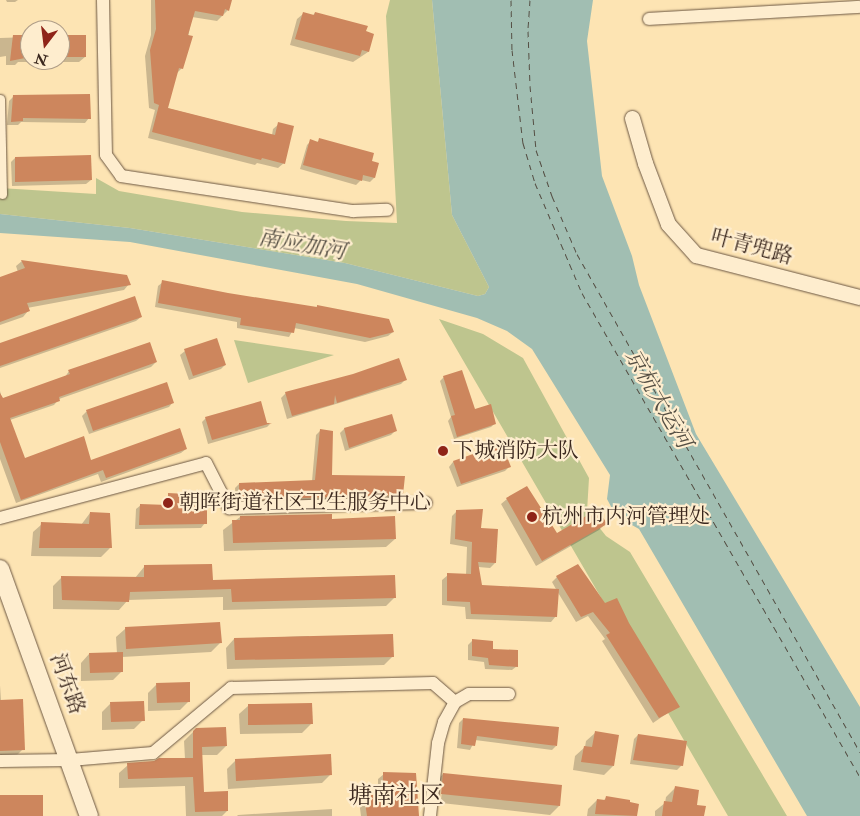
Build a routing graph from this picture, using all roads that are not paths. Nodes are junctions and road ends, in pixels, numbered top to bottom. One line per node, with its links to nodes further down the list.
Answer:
1 (103, 0): 8 (street)
2 (788, 6): 3 (street); 4 (street)
3 (860, 7)
4 (649, 19)
5 (0, 99): 7 (street)
6 (632, 118): 9 (street, 叶青兜路)
7 (2, 194)
8 (387, 210)
9 (860, 297)
10 (426, 503): 11 (street)
11 (0, 518)
12 (0, 569): 16 (main road, 河东路)
13 (510, 694): 14 (street)
14 (455, 702): 16 (street); 18 (street)
15 (0, 760): 16 (street)
16 (70, 760): 17 (main road, 河东路)
17 (89, 816)
18 (430, 816)

